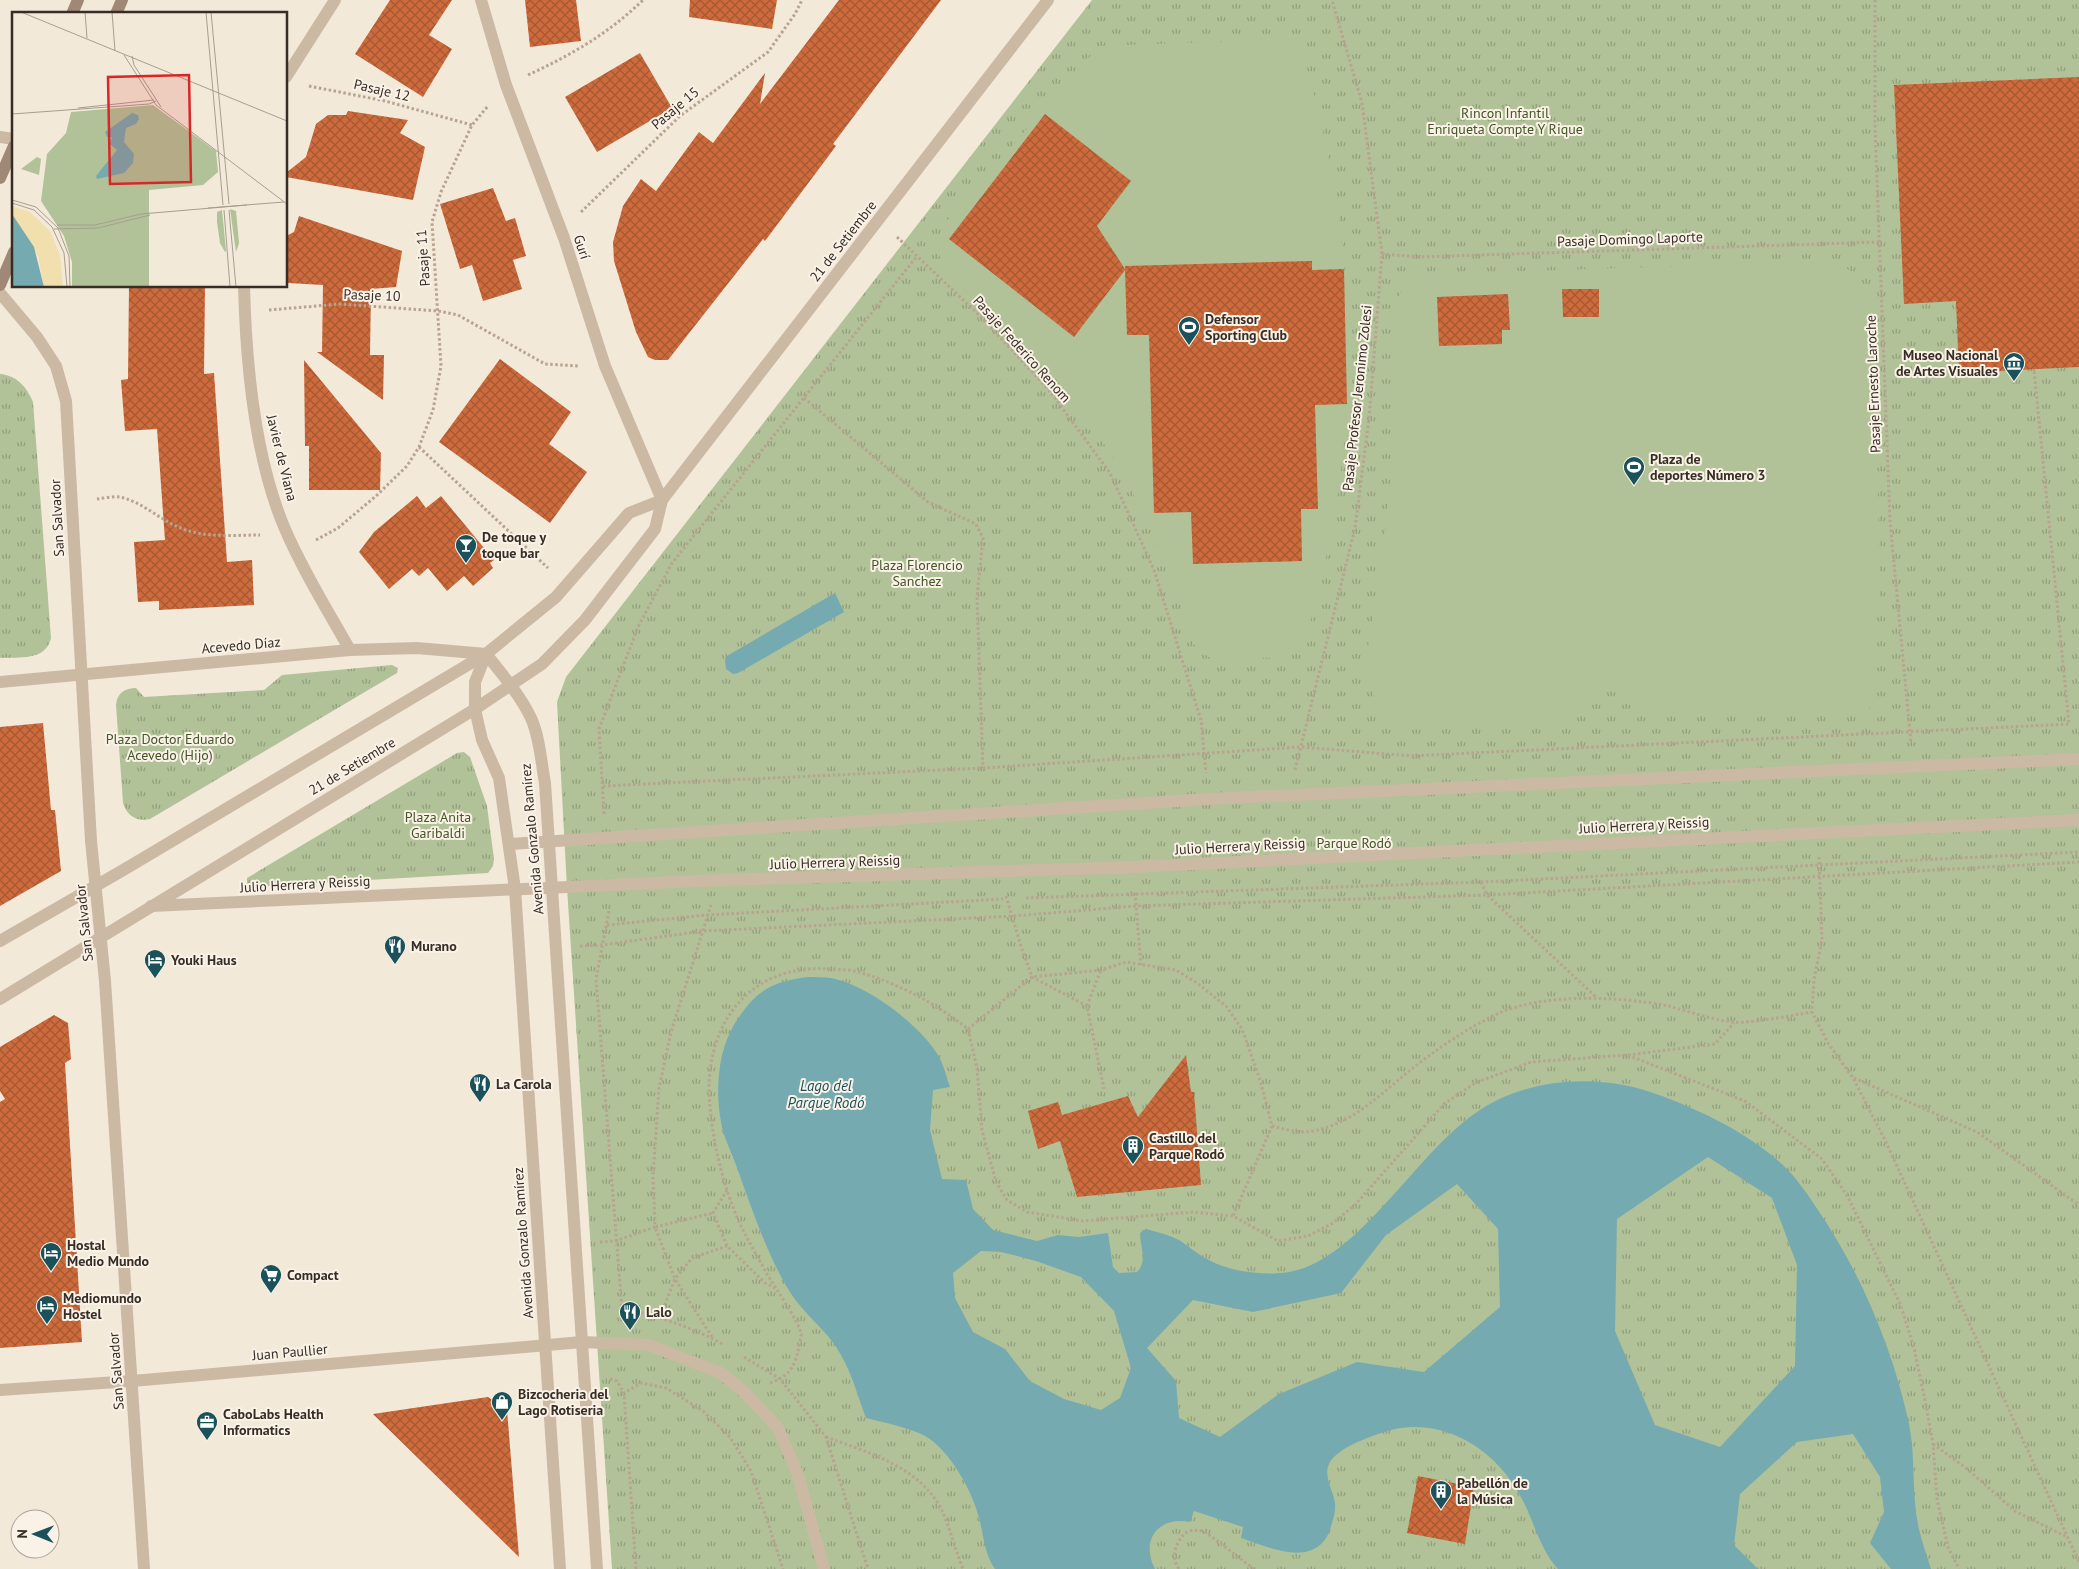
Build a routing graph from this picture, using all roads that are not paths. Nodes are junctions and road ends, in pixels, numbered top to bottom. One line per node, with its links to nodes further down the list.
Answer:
1 (78, 0): 6 (main road)
2 (122, 0): 7 (main road)
3 (335, 0): 8 (street)
4 (481, 0): 15 (street, Gurí)
5 (1048, 0): 15 (street, 21 de Setiembre)
6 (73, 12)
7 (117, 12)
8 (288, 74)
9 (12, 151): 10 (main road)
10 (0, 178)
11 (12, 257): 12 (main road)
12 (0, 285)
13 (244, 288): 16 (street, Javier de Viana)
14 (0, 293): 18 (street, San Salvador)
15 (662, 500): 17 (street, 21 de Setiembre); 20 (street, 21 de Setiembre)
16 (350, 650): 17 (street, Acevedo Díaz); 18 (street, Acevedo Díaz)
17 (486, 654): 20 (street, Avenida Gonzalo Ramírez); 21 (street, Avenida Gonzalo Ramírez); 26 (street, 21 de Setiembre)
18 (81, 675): 19 (street, Acevedo Díaz); 26 (street, San Salvador)
19 (0, 682)
20 (510, 685): 21 (street, 21 de Setiembre); 24 (street, Avenida Gonzalo Ramírez)
21 (475, 709): 25 (street, Avenida Gonzalo Ramírez); 29 (street, 21 de Setiembre)
22 (2079, 759): 24 (street)
23 (2079, 820): 27 (street, Julio Herrera y Reissig)
24 (549, 841): 25 (street); 27 (street, Avenida Gonzalo Ramírez)
25 (510, 844): 28 (street, Avenida Gonzalo Ramírez)
26 (95, 886): 30 (street, San Salvador); 31 (street, 21 de Setiembre)
27 (552, 888): 28 (street, Julio Herrera y Reissig); 33 (street, Avenida Gonzalo Ramírez)
28 (515, 890): 29 (street, Julio Herrera y Reissig); 34 (street, Avenida Gonzalo Ramírez)
29 (151, 906): 30 (street, 21 de Setiembre)
30 (100, 938): 32 (street, 21 de Setiembre); 35 (street, San Salvador)
31 (0, 940)
32 (0, 1000)
33 (582, 1342): 34 (street, Juan Paullier); 39 (street, Avenida Gonzalo Ramírez); 40 (street, Juan Paullier)
34 (545, 1345): 35 (street, Juan Paullier); 38 (street, Avenida Gonzalo Ramírez)
35 (132, 1381): 36 (street, Juan Paullier); 37 (street, San Salvador)
36 (0, 1390)
37 (144, 1569)
38 (560, 1569)
39 (597, 1569)
40 (824, 1569)

